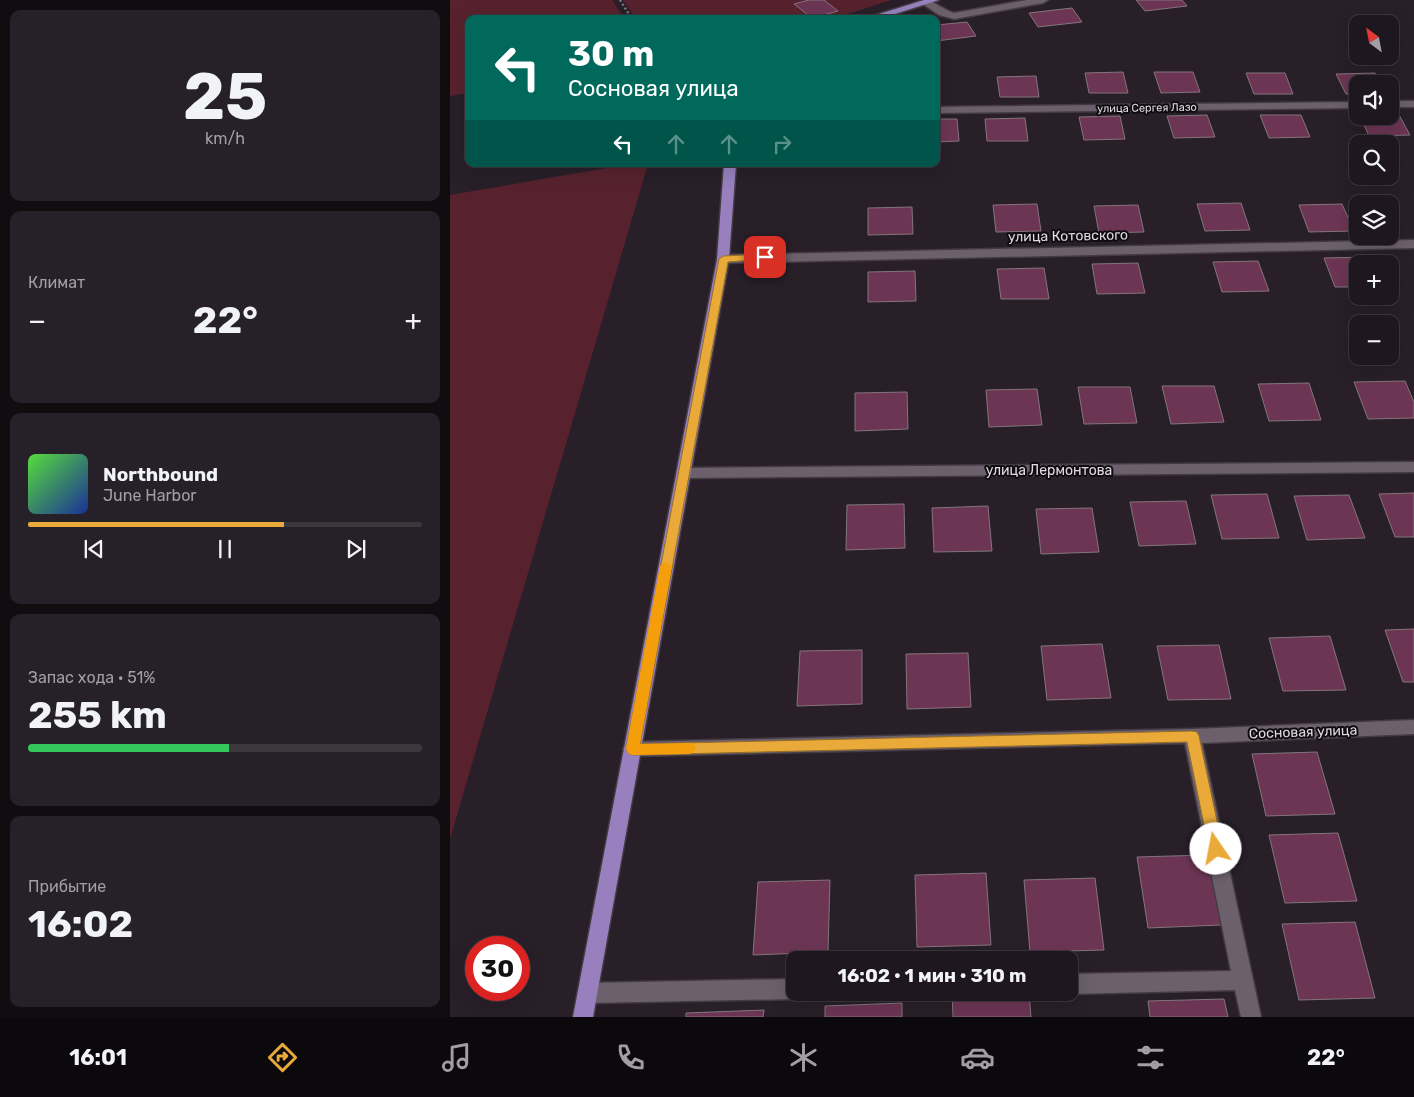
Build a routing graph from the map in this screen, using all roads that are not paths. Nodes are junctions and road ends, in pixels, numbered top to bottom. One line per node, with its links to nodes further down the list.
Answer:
1 (1043, 0): 2 (street)
2 (930, 1): 3 (highway)
3 (882, 15)
4 (1399, 104): 5 (street)
5 (1414, 104)
6 (1349, 105): 7 (street, улица Сергея Лазо)
7 (940, 110)
8 (730, 167): 10 (highway)
9 (1414, 244): 10 (street, улица Котовского)
10 (723, 259): 12 (highway)
11 (1414, 467): 12 (street, улица Лермонтова)
12 (685, 473): 15 (highway)
13 (1414, 727): 14 (street, Сосновая улица)
14 (1192, 736): 15 (street, Сосновая улица); 16 (street)
15 (632, 749): 19 (highway)
16 (1244, 980): 17 (street); 21 (street)
17 (1078, 984)
18 (786, 989): 19 (street)
19 (588, 992): 20 (highway)
20 (583, 1017)
21 (1251, 1017)

